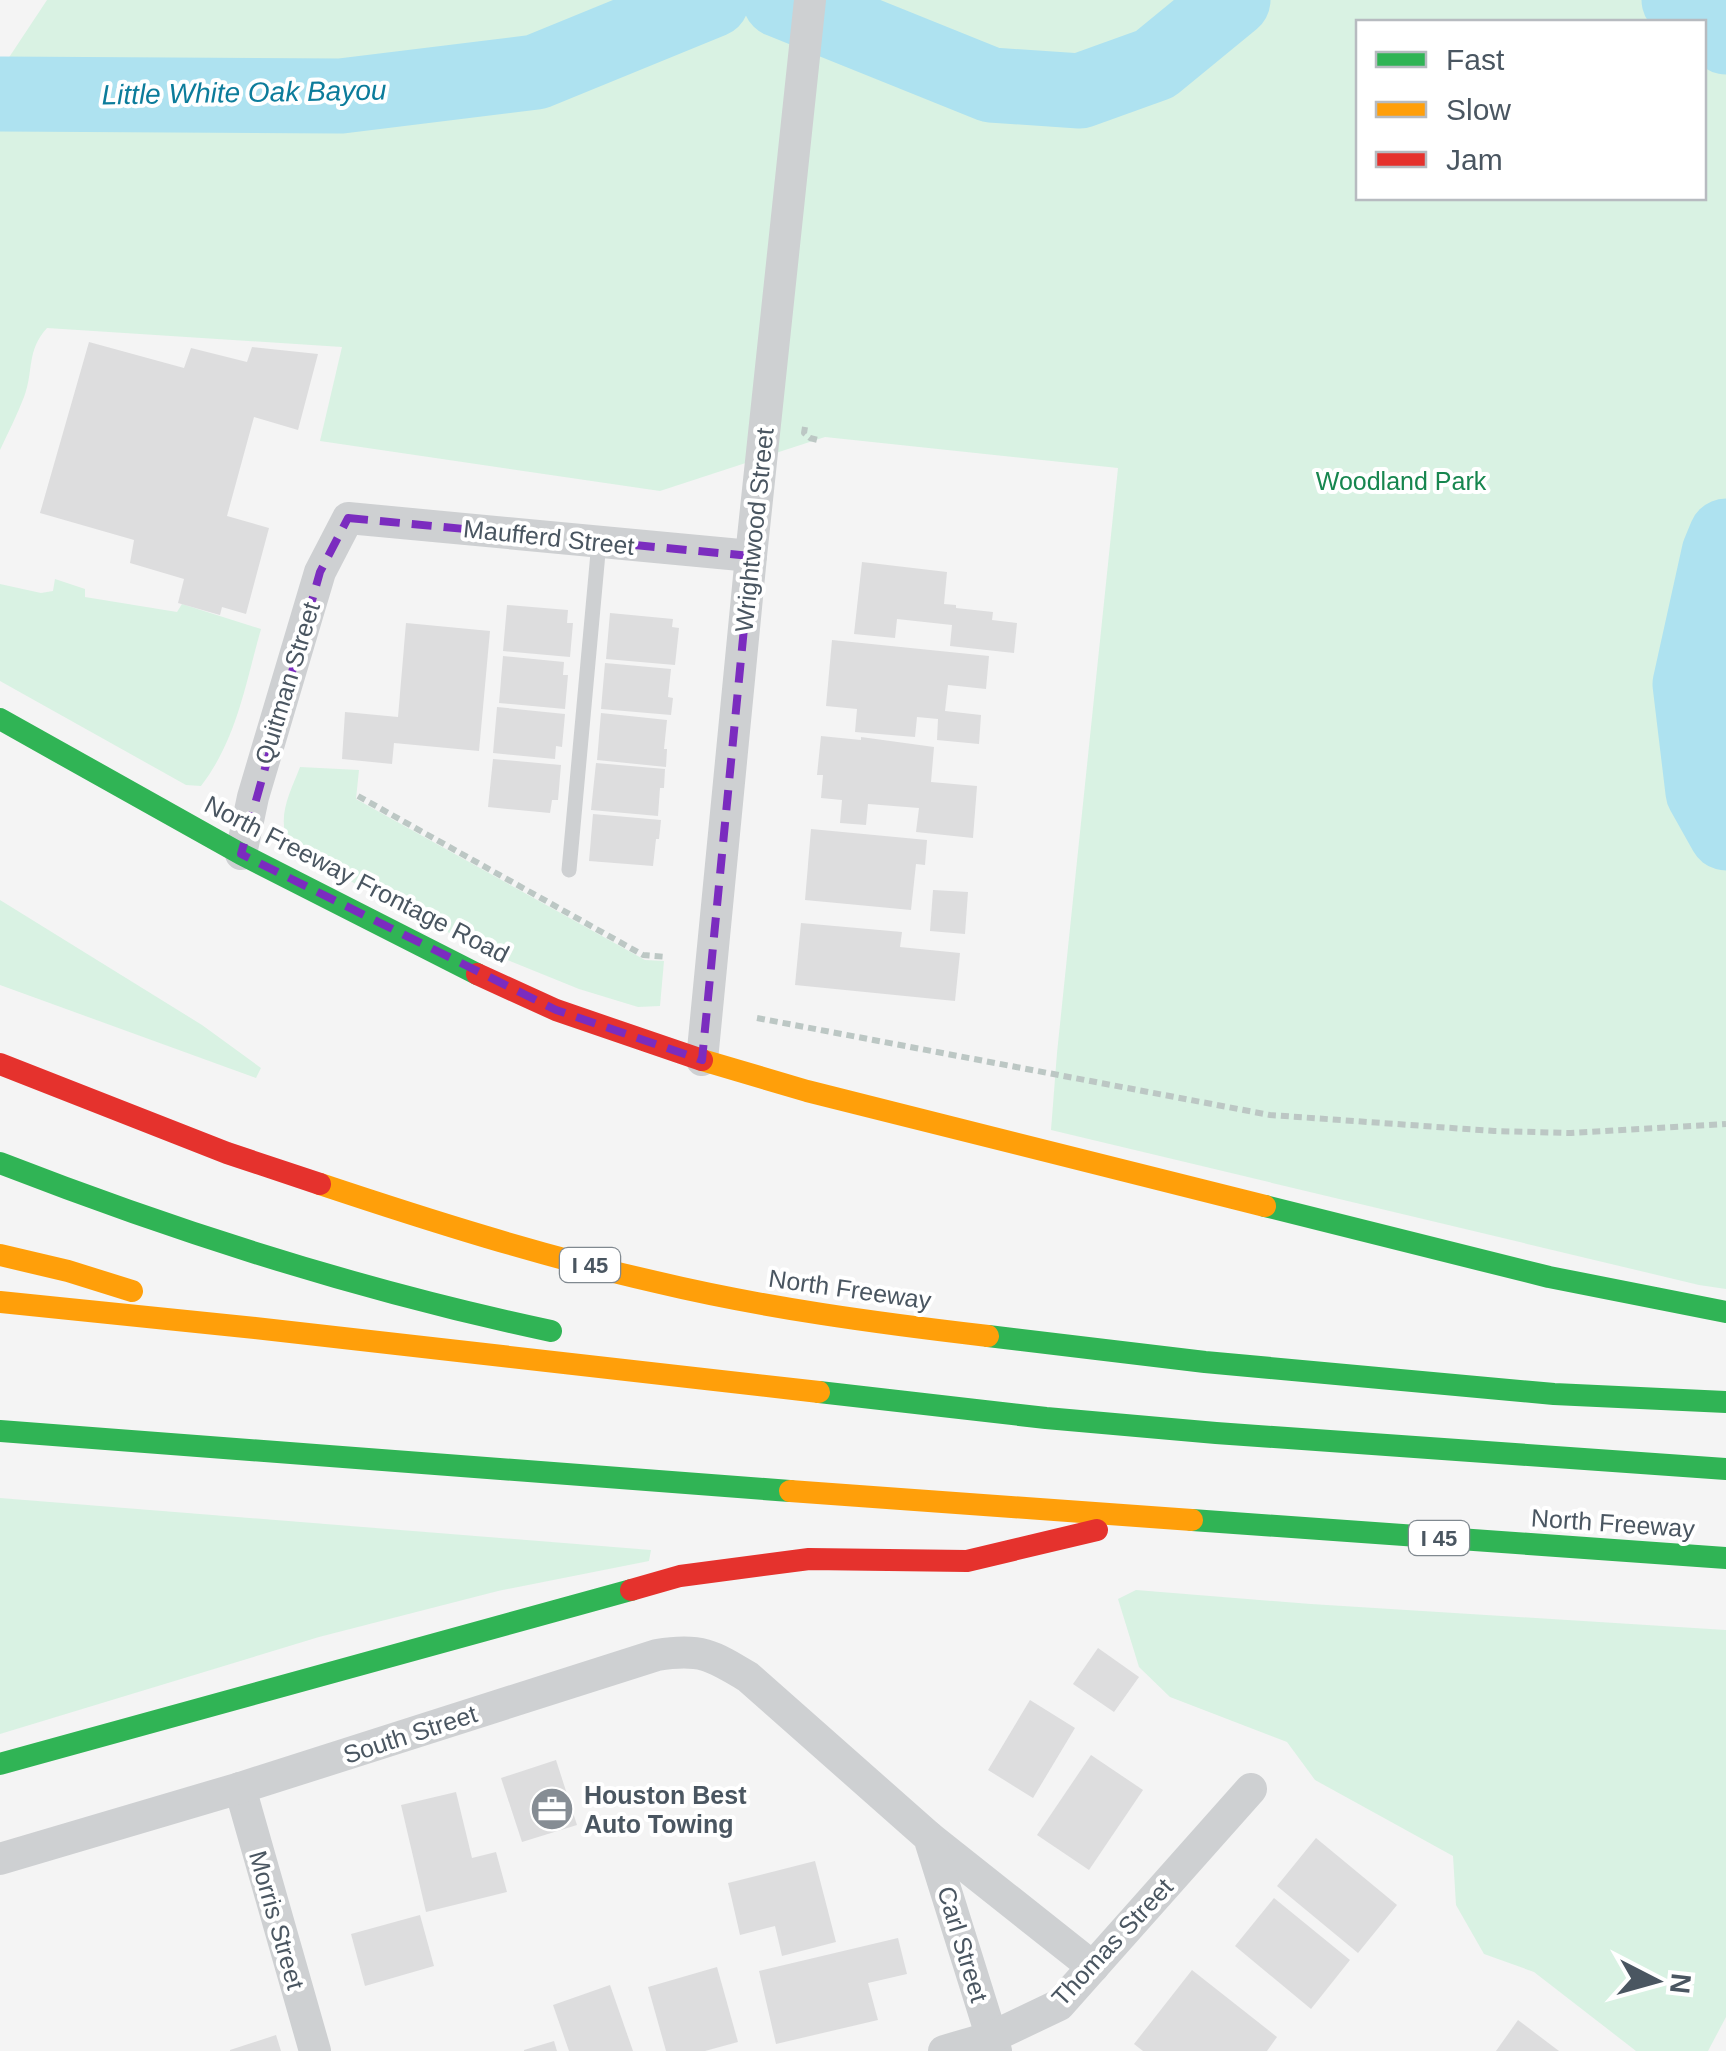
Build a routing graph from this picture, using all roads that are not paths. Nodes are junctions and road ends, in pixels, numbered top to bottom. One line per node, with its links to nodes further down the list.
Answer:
1 (810, 0): 4 (street, Wrightwood Street)
2 (348, 518): 3 (street, Maufferd Street); 6 (street, Quitman Street)
3 (600, 542): 4 (street, Maufferd Street); 7 (lane)
4 (750, 556): 8 (street, Wrightwood Street)
5 (0, 719): 6 (main road, North Freeway Frontage Road)
6 (242, 854): 8 (main road, North Freeway Frontage Road)
7 (569, 870)
8 (702, 1060): 13 (main road, North Freeway Frontage Road)
9 (0, 1064): 17 (main road, North Freeway / I 45)
10 (0, 1164): 15 (main road)
11 (0, 1256): 14 (main road)
12 (0, 1302): 14 (main road)
13 (1726, 1312)
14 (255, 1328): 18 (main road)
15 (578, 1337)
16 (634, 1348): 18 (main road)
17 (1726, 1402)
18 (1046, 1418): 20 (main road)
19 (0, 1431): 21 (main road, North Freeway / I 45)
20 (1726, 1469)
21 (1152, 1517): 22 (main road, North Freeway / I 45); 24 (main road)
22 (1726, 1558)
23 (801, 1724): 25 (street, South Street); 27 (street, Carl Street)
24 (0, 1764)
25 (240, 1788): 28 (street, South Street); 31 (street, Morris Street)
26 (1251, 1789): 29 (street, Thomas Street)
27 (930, 1837): 29 (street, Carl Street); 30 (street, Carl Street)
28 (0, 1859)
29 (1093, 1967): 30 (street, Thomas Street)
30 (994, 2044): 32 (street, Thomas Street)
31 (315, 2051)
32 (944, 2051)

